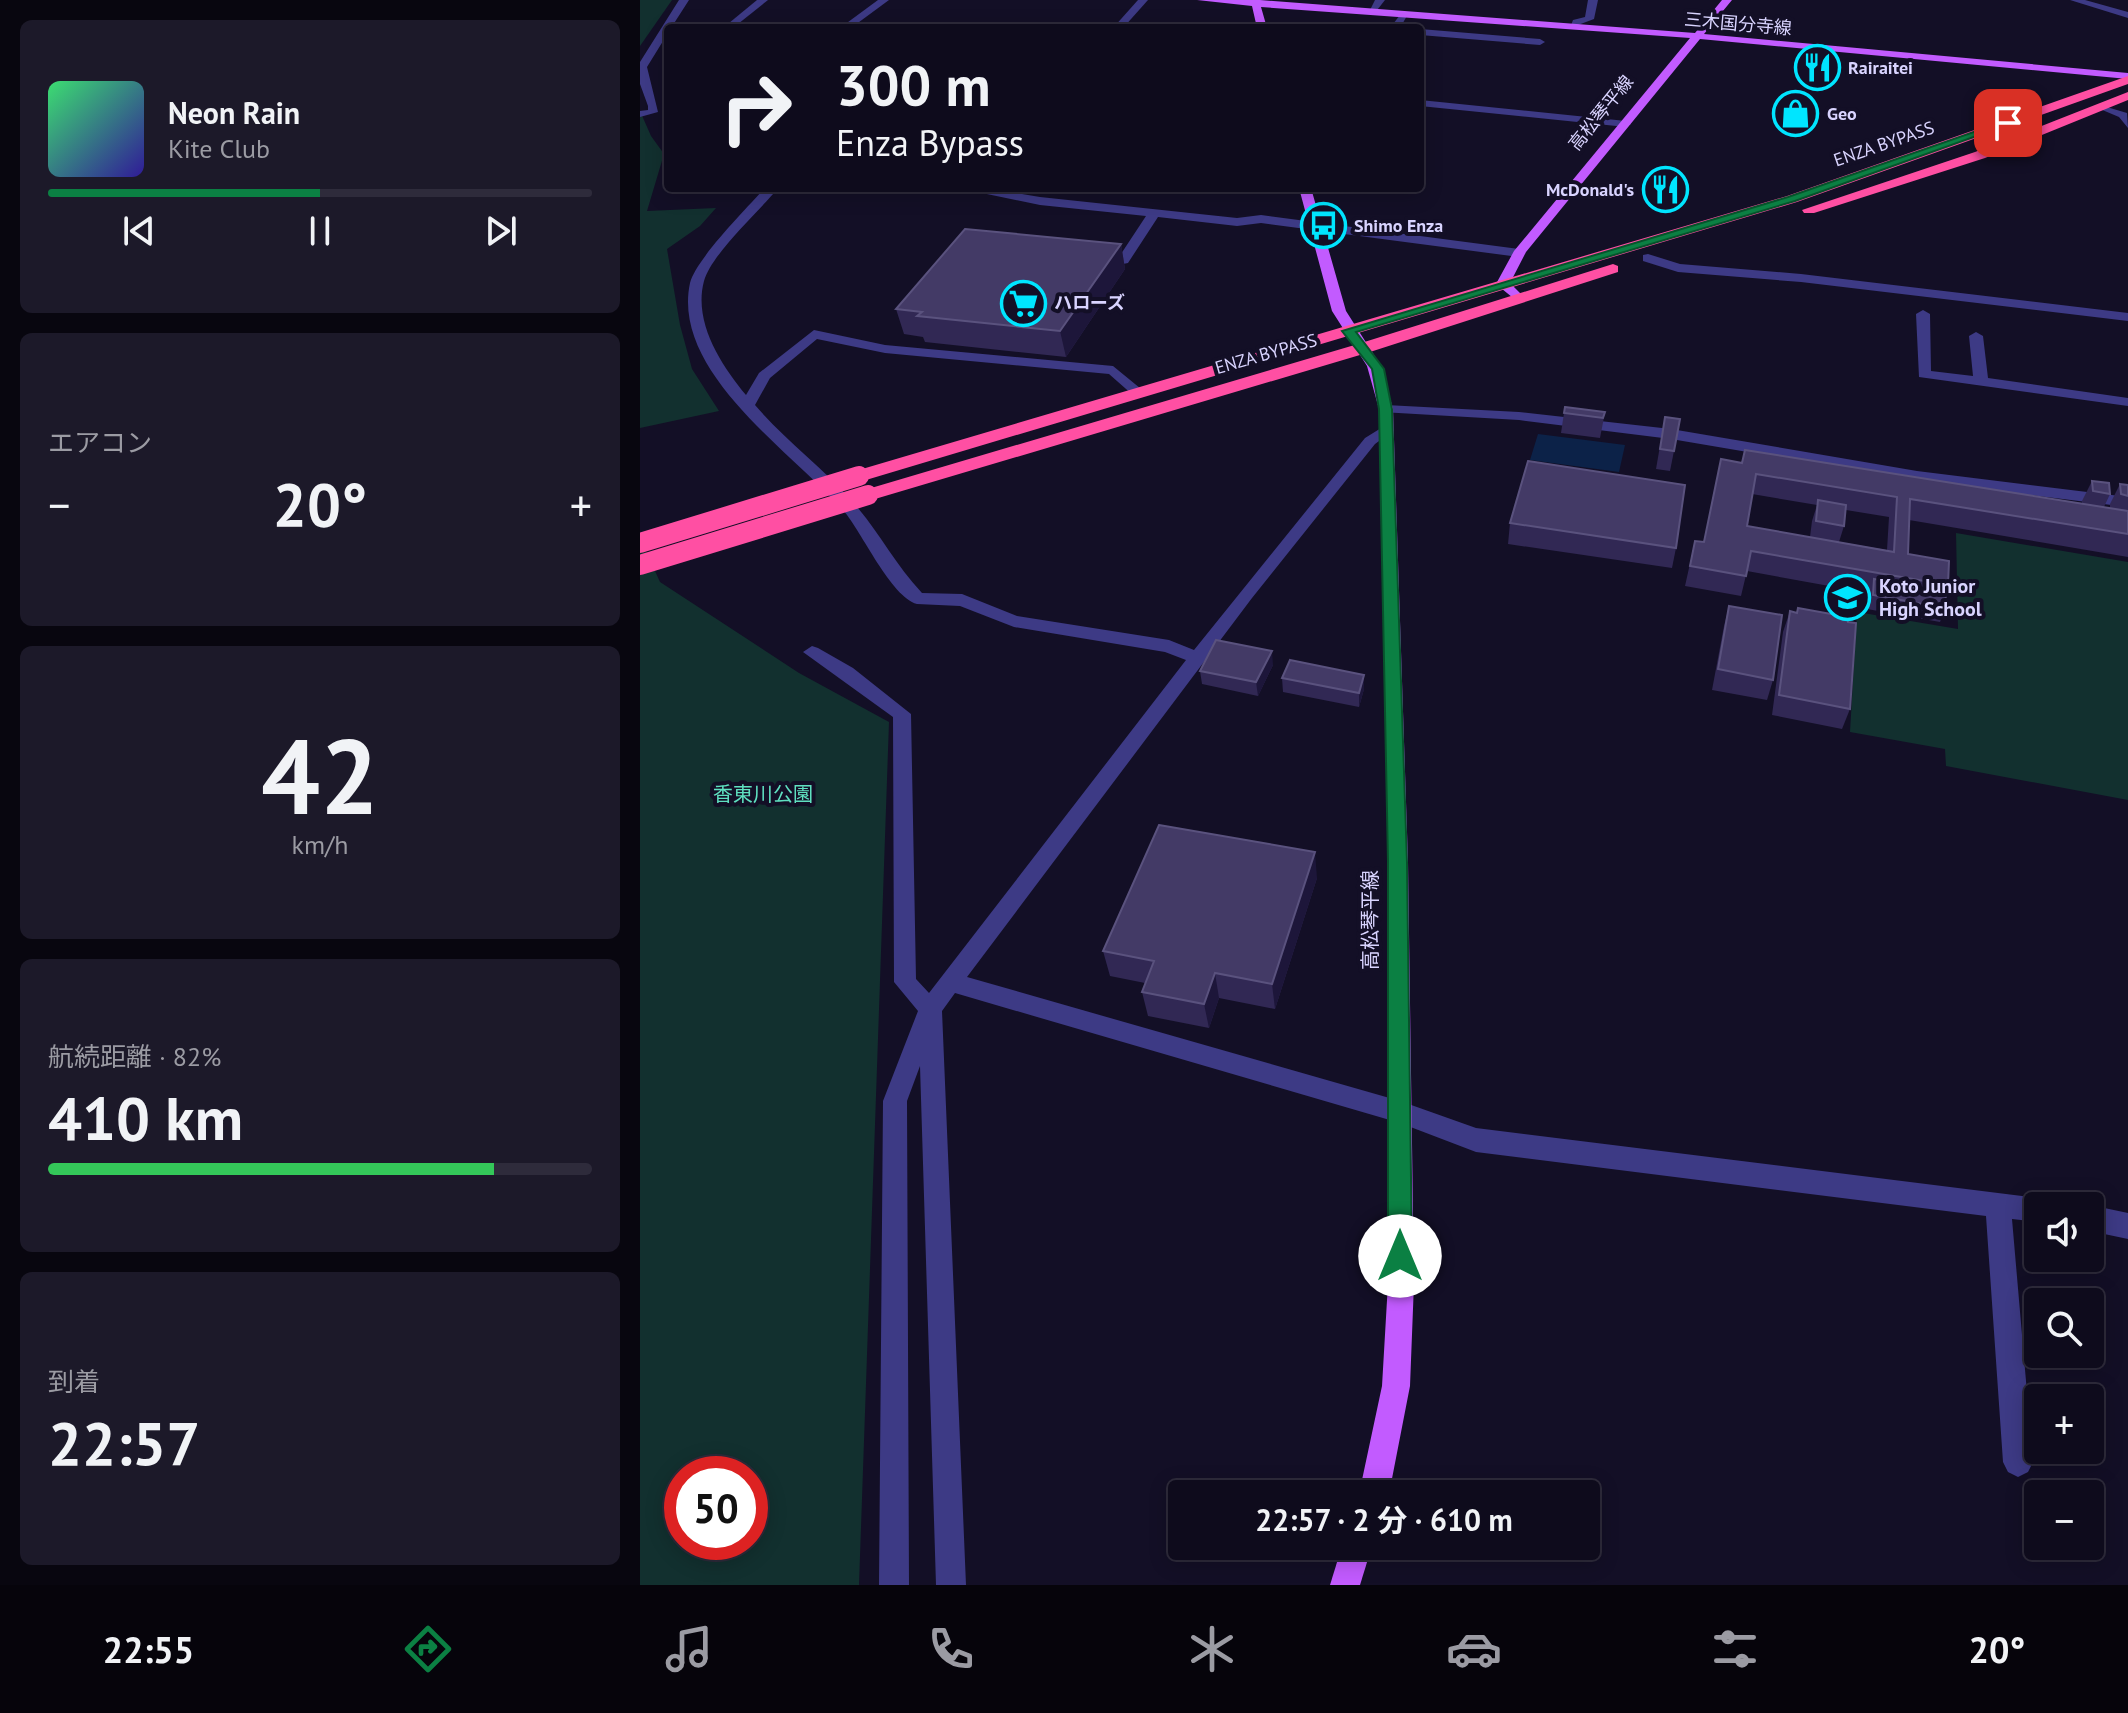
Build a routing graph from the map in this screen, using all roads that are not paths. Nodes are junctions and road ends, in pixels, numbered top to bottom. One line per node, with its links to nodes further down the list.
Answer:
1 (684, 0): 14 (street)
2 (763, 0): 15 (street)
3 (884, 0): 16 (street)
4 (1143, 0): 17 (street)
5 (1202, 0): 10 (main road, 三木国分寺線)
6 (1380, 0): 11 (street)
7 (1593, 0): 20 (street)
8 (1727, 0): 23 (main road, 高松琴平線)
9 (2075, 0): 13 (street)
10 (1255, 2): 11 (main road, 三木国分寺線); 18 (main road)
11 (1371, 12): 12 (main road, 三木国分寺線)
12 (1403, 14): 19 (street); 20 (main road, 三木国分寺線)
13 (2128, 15)
14 (669, 24)
15 (733, 24)
16 (851, 24)
17 (1122, 24)
18 (1261, 24)
19 (1397, 24)
20 (1573, 26): 23 (main road, 三木国分寺線)
21 (664, 32): 25 (street)
22 (1424, 32): 24 (street)
23 (1696, 36): 27 (main road, 三木国分寺線); 32 (main road, 高松琴平線)
24 (1540, 42)
25 (640, 76)
26 (640, 76): 31 (street)
27 (2128, 78): 42 (highway, ENZA BYPASS)
28 (2128, 96): 30 (highway, ENZA BYPASS)
29 (1424, 103): 32 (street)
30 (2104, 107): 33 (street); 40 (highway, ENZA BYPASS)
31 (640, 114)
32 (1626, 124): 39 (main road, 高松琴平線)
33 (2128, 125)
34 (768, 192): 52 (street)
35 (988, 192): 37 (street)
36 (1306, 192): 38 (main road)
37 (1155, 212): 38 (street); 41 (street)
38 (1315, 227): 39 (street); 46 (main road)
39 (1519, 253): 42 (main road, 高松琴平線)
40 (1648, 258): 43 (highway, ENZA BYPASS); 45 (street)
41 (1123, 260)
42 (1503, 284): 43 (main road); 46 (highway, ENZA BYPASS)
43 (1518, 298): 48 (highway, ENZA BYPASS)
44 (1923, 314): 49 (street)
45 (2128, 317)
46 (1348, 331): 48 (main road, 高松琴平線); 50 (highway, ENZA BYPASS)
47 (1976, 336): 49 (street)
48 (1364, 348): 53 (main road, 高松琴平線); 56 (highway, ENZA BYPASS, bridge)
49 (1981, 382): 51 (street)
50 (1139, 393): 52 (street); 55 (highway, ENZA BYPASS, bridge)
51 (2128, 402)
52 (746, 407): 58 (street)
53 (1386, 420): 54 (street); 58 (street); 61 (main road, 高松琴平線)
54 (2128, 502)
55 (640, 543)
56 (640, 565)
57 (812, 652): 60 (street)
58 (1197, 658): 59 (street)
59 (951, 982): 60 (street); 61 (street)
60 (930, 1009): 69 (street); 70 (street)
61 (1400, 1112): 62 (street); 67 (main road, 高松琴平線)
62 (1998, 1205): 63 (street); 66 (street)
63 (2024, 1208)
64 (2104, 1221): 65 (street)
65 (2128, 1226)
66 (2018, 1462)
67 (1377, 1480)
68 (1353, 1560): 71 (main road)
69 (894, 1585)
70 (951, 1585)
71 (1345, 1585)

